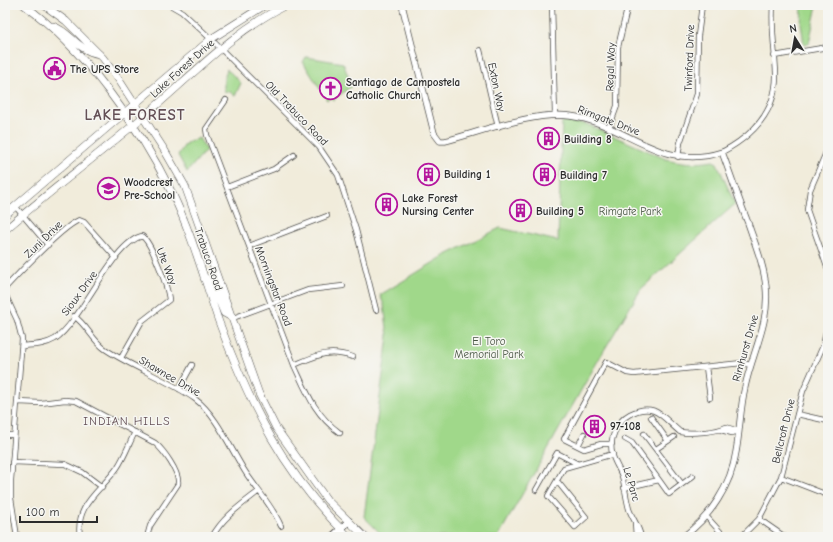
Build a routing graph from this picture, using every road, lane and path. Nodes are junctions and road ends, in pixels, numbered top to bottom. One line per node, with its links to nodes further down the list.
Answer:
1 (24, 5): 13 (main road, Trabuco Road)
2 (29, 5): 12 (main road)
3 (44, 5): 12 (main road, Trabuco Road)
4 (170, 5): 14 (street, Old Trabuco Road)
5 (265, 5): 14 (main road, Lake Forest Drive)
6 (286, 5): 15 (main road, Lake Forest Drive)
7 (402, 5): 26 (street, Rimgate Drive)
8 (552, 5): 23 (street)
9 (628, 5): 27 (street, Regal Way)
10 (702, 5): 31 (street, Twinford Drive)
11 (773, 5): 19 (street)
12 (58, 15): 18 (main road, Trabuco Road)
13 (49, 25): 18 (main road); 22 (main road, Trabuco Road)
14 (211, 39): 15 (street, Old Trabuco Road); 21 (main road, Lake Forest Drive)
15 (220, 48): 24 (main road, Lake Forest Drive); 48 (street, Old Trabuco Road)
16 (828, 48): 19 (street)
17 (480, 50): 26 (street, Exton Way)
18 (99, 54): 21 (main road, Trabuco Road)
19 (774, 56): 29 (street)
20 (226, 100): 32 (street, Morningstar Road)
21 (134, 104): 22 (main road, Lake Forest Drive); 24 (main road, Trabuco Road)
22 (124, 113): 25 (main road, Trabuco Road); 33 (main road, Lake Forest Drive)
23 (555, 115): 26 (street, Rimgate Drive); 27 (street, Rimgate Drive)
24 (143, 118): 25 (main road, Lake Forest Drive); 50 (main road, Trabuco Road)
25 (132, 126): 35 (main road, Lake Forest Drive); 43 (main road, Trabuco Road)
26 (498, 127)
27 (608, 128): 31 (street, Rimgate Drive)
28 (828, 148): 42 (street)
29 (722, 152): 31 (street, Rimgate Drive); 58 (street, Rimhurst Drive)
30 (294, 155): 32 (street)
31 (678, 156)
32 (227, 187): 40 (street, Morningstar Road)
33 (16, 206): 34 (main road, Lake Forest Drive); 35 (street)
34 (5, 215)
35 (23, 215): 37 (main road, Lake Forest Drive); 39 (street)
36 (327, 216): 40 (street)
37 (5, 230)
38 (142, 236): 41 (street, Sioux Drive); 55 (street, Ute Way)
39 (48, 245): 41 (street, Zuni Drive); 45 (street, Zuni Drive)
40 (249, 246): 47 (street, Morningstar Road)
41 (116, 258): 49 (street, Sioux Drive)
42 (828, 270)
43 (204, 278): 50 (main road); 97 (main road, Trabuco Road)
44 (343, 286): 47 (street)
45 (5, 290)
46 (5, 294): 52 (street)
47 (271, 304): 50 (street); 57 (street, Morningstar Road)
48 (376, 310)
49 (74, 316): 52 (street, Sioux Drive); 55 (street, Shawnee Drive)
50 (233, 318): 94 (main road, Trabuco Road)
51 (828, 322): 53 (street, Bellcroft Drive)
52 (22, 346): 62 (street)
53 (825, 347): 63 (street, Bellcroft Drive)
54 (353, 357): 57 (street)
55 (122, 358): 60 (street, Shawnee Drive)
56 (192, 365): 60 (street)
57 (294, 365): 68 (street, Morningstar Road)
58 (751, 365): 59 (street); 66 (street, Rimhurst Drive)
59 (706, 367): 61 (street); 77 (street)
60 (179, 389): 90 (street, Shawnee Drive)
61 (710, 398)
62 (18, 402): 67 (street); 72 (street)
63 (797, 414): 65 (street); 83 (street, Bellcroft Drive)
64 (651, 417): 75 (street)
65 (828, 421)
66 (738, 431): 76 (street, Le Parc); 92 (street, Rimhurst Drive)
67 (135, 432): 87 (street); 100 (street)
68 (340, 433)
69 (5, 434): 72 (street)
70 (584, 434): 77 (street)
71 (644, 434): 78 (street)
72 (14, 435): 80 (street)
73 (674, 436): 75 (street)
74 (625, 439): 84 (street)
75 (668, 441): 78 (street)
76 (612, 444): 77 (street); 79 (street, Le Parc)
77 (578, 446)
78 (656, 449): 86 (street)
79 (613, 454): 81 (street); 88 (street, Le Parc)
80 (12, 462): 87 (street); 98 (street)
81 (578, 464): 85 (street); 89 (street)
82 (693, 476): 86 (street)
83 (781, 478): 91 (street); 93 (street, Bellcroft Drive)
84 (659, 480): 86 (street); 88 (street)
85 (557, 481): 85 (street)
86 (682, 484)
87 (102, 487): 99 (street)
88 (624, 488): 95 (street, Le Parc)
89 (536, 490)
90 (258, 492): 96 (street, Shawnee Drive); 101 (street)
91 (825, 494)
92 (706, 516): 107 (street, Rimhurst Drive); 108 (street)
93 (759, 519): 109 (street, Bellcroft Drive); 110 (street)
94 (349, 521): 97 (main road); 104 (main road, Trabuco Road)
95 (635, 522): 105 (street, Le Parc); 106 (street, Le Parc)
96 (281, 526)
97 (341, 529): 102 (main road); 103 (main road, Trabuco Road)
98 (17, 537)
99 (80, 537)
100 (147, 537)
101 (212, 537)
102 (332, 537)
103 (349, 537)
104 (365, 537)
105 (636, 537)
106 (641, 537)
107 (683, 537)
108 (725, 537)
109 (741, 537)
110 (784, 537)

